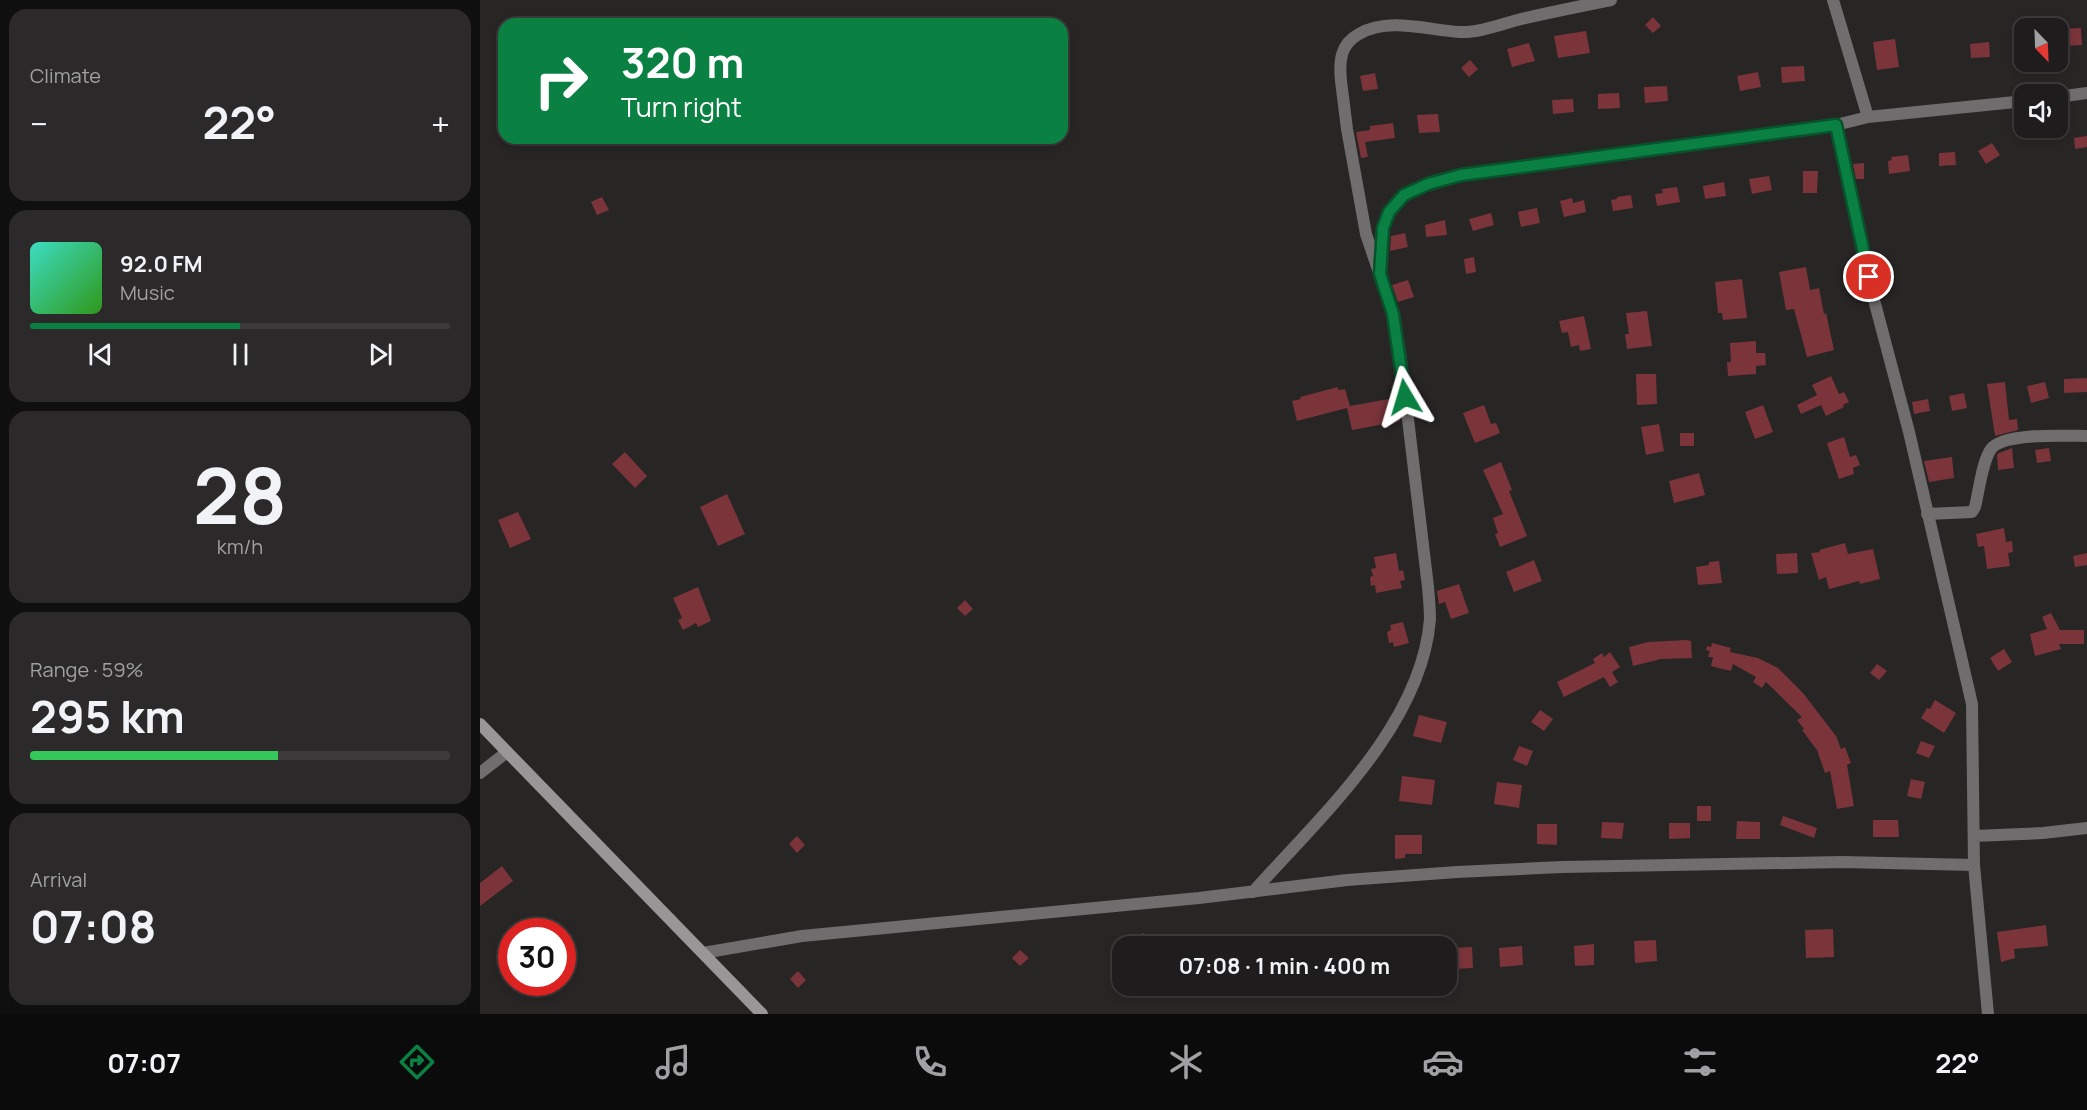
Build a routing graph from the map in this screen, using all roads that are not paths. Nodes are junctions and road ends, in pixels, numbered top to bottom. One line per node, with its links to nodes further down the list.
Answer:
1 (1611, 0): 8 (street)
2 (1833, 0): 6 (street)
3 (2087, 93): 4 (street)
4 (2068, 96)
5 (2014, 102): 6 (street)
6 (1868, 117): 7 (street)
7 (1836, 125): 8 (street); 10 (street)
8 (1380, 274): 17 (street)
9 (2087, 436): 10 (street)
10 (1927, 514): 15 (street)
11 (480, 724): 12 (main road)
12 (507, 752): 13 (street); 18 (main road)
13 (480, 773)
14 (2087, 828): 15 (street)
15 (1974, 836): 16 (street)
16 (1974, 865): 17 (street); 20 (street)
17 (1253, 892): 18 (street)
18 (703, 953): 19 (main road)
19 (762, 1014)
20 (1988, 1014)

